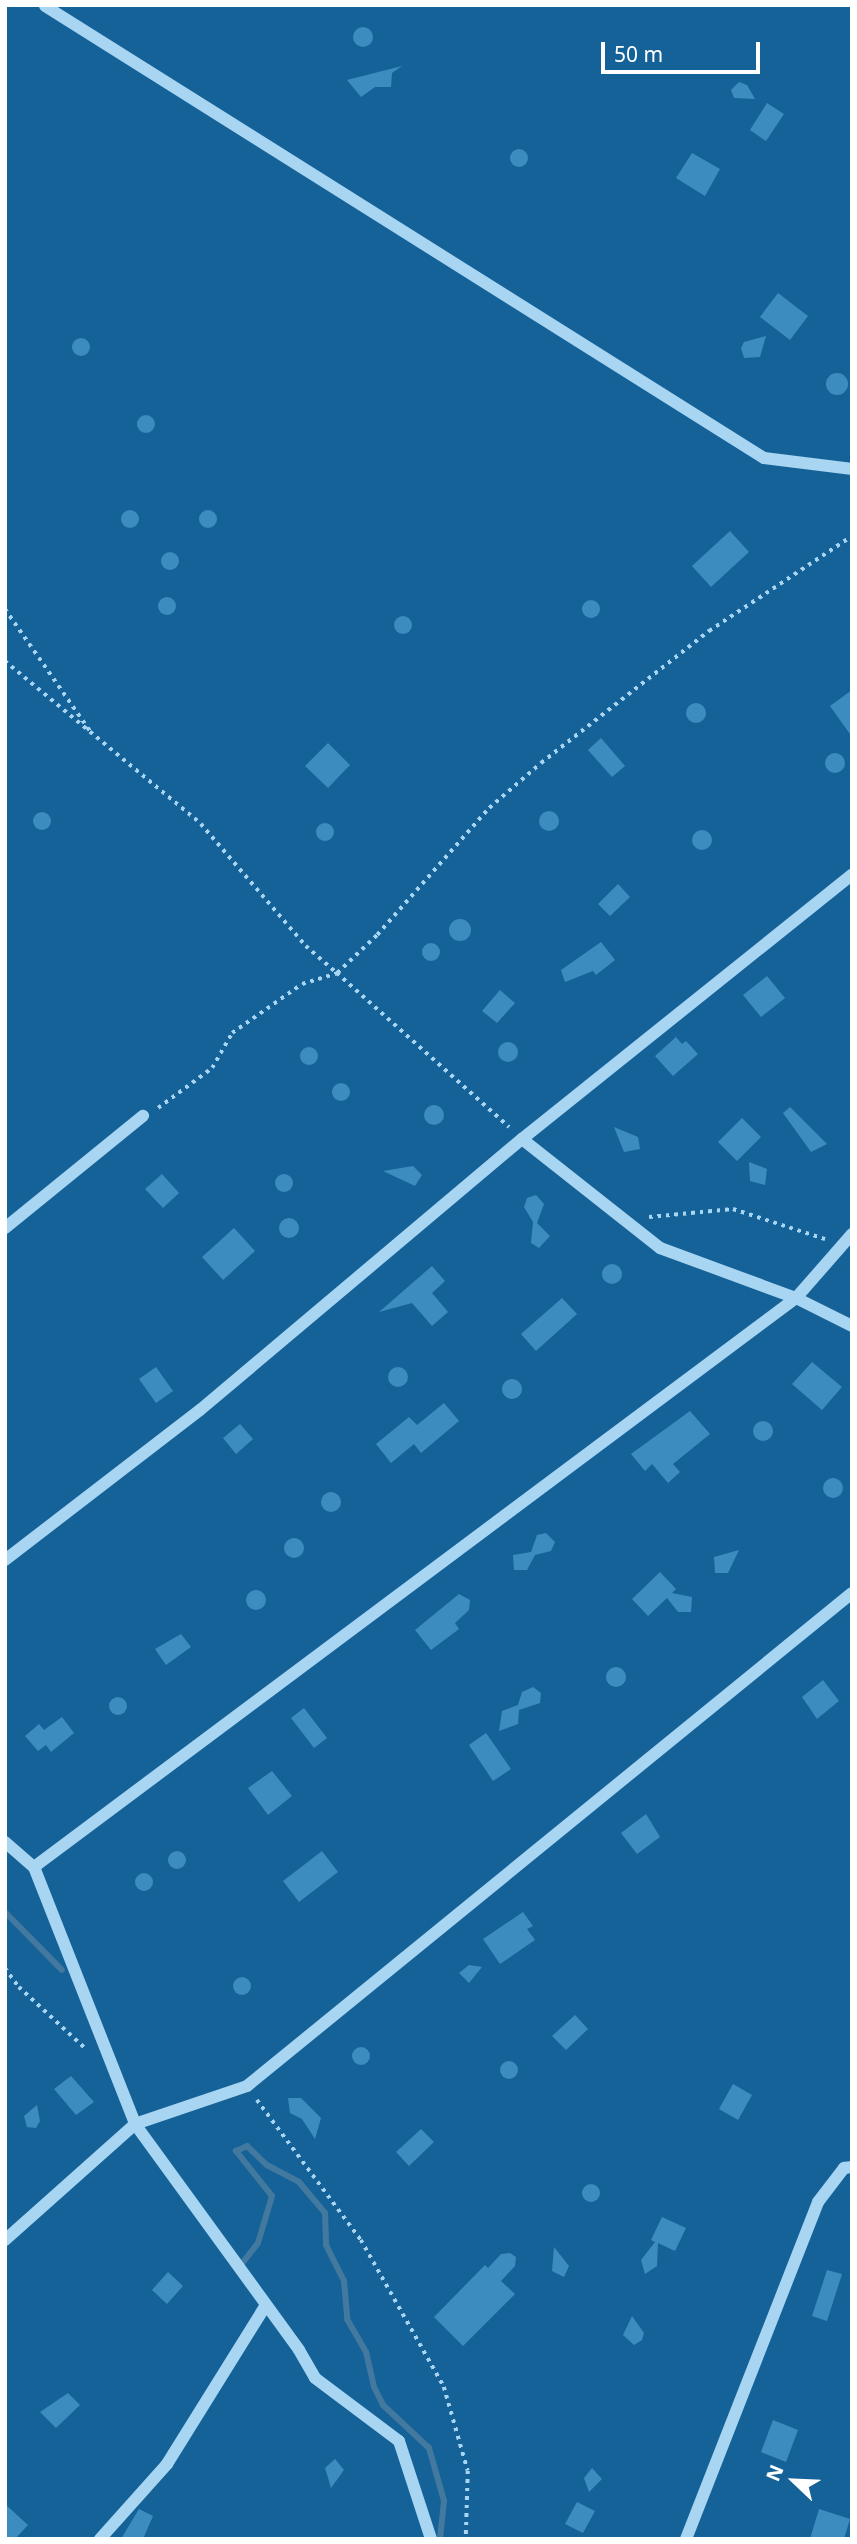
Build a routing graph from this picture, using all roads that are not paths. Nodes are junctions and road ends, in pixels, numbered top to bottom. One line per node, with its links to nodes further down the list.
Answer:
1 (47, 6): 2 (street)
2 (852, 468)
3 (852, 875): 5 (street)
4 (144, 1116): 6 (street)
5 (522, 1139): 8 (street); 10 (street)
6 (5, 1228)
7 (852, 1234): 8 (street)
8 (796, 1298): 9 (street); 13 (street)
9 (852, 1326)
10 (5, 1560)
11 (852, 1593): 14 (street)
12 (5, 1842): 13 (street)
13 (34, 1867): 14 (street)
14 (135, 2124): 16 (street); 17 (street)
15 (852, 2167): 20 (street)
16 (5, 2240)
17 (266, 2305): 18 (street); 19 (street)
18 (100, 2539)
19 (431, 2539)
20 (686, 2539)

